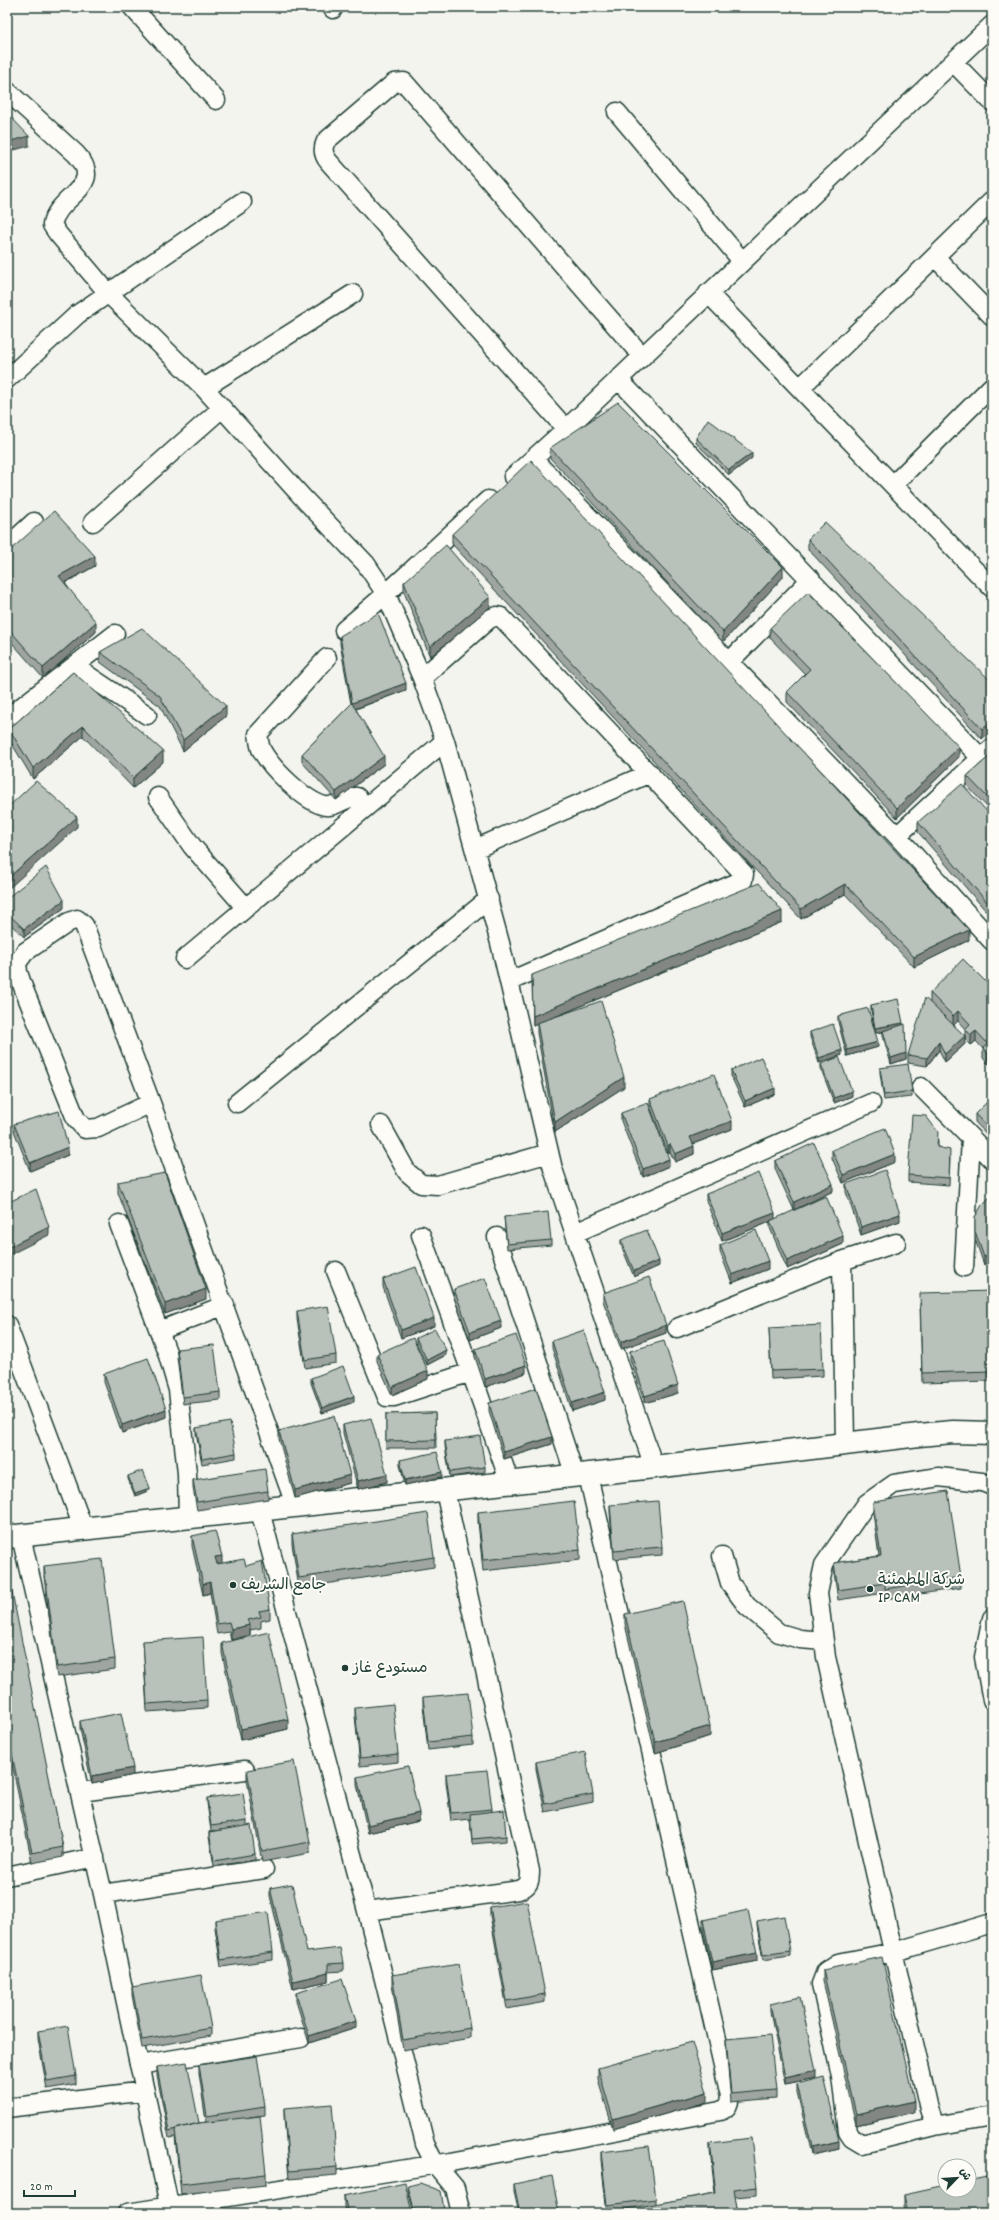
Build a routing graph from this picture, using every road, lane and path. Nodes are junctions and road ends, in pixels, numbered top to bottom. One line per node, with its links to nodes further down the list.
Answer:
1 (132, 7): 5 (street)
2 (992, 25): 3 (street)
3 (954, 63): 6 (street); 11 (street)
4 (7, 92): 12 (street)
5 (216, 100)
6 (992, 102)
7 (617, 112): 11 (street)
8 (992, 201): 10 (street)
9 (242, 202): 12 (street)
10 (935, 257): 15 (street); 21 (street)
11 (742, 261): 13 (street)
12 (108, 293): 17 (street); 20 (street)
13 (708, 293): 16 (street); 21 (street)
14 (353, 294): 20 (street)
15 (992, 316)
16 (642, 356): 18 (street); 23 (street)
17 (7, 379)
18 (618, 379): 23 (street); 29 (street)
19 (992, 386): 25 (street)
20 (204, 388): 22 (street)
21 (800, 388): 25 (street)
22 (222, 408): 27 (street); 31 (street)
23 (566, 429): 24 (street)
24 (533, 459): 31 (street); 35 (street)
25 (893, 485): 30 (street)
26 (34, 522): 28 (street)
27 (93, 522)
28 (7, 547)
29 (811, 580): 35 (street); 41 (street)
30 (990, 581)
31 (386, 594): 32 (street); 37 (street)
32 (344, 630)
33 (115, 634): 36 (street)
34 (327, 658): 44 (street)
35 (729, 662): 45 (street)
36 (74, 666): 38 (street); 39 (street)
37 (422, 678): 40 (street); 42 (street)
38 (147, 714)
39 (7, 718)
40 (445, 741): 44 (street); 46 (street)
41 (987, 753): 45 (street)
42 (650, 773): 46 (street); 51 (street)
43 (158, 797): 48 (street)
44 (366, 808): 48 (street)
45 (897, 836): 49 (street)
46 (475, 849): 47 (street)
47 (489, 899): 51 (street); 54 (street)
48 (246, 908): 50 (street)
49 (992, 941)
50 (185, 959)
51 (510, 981): 58 (street)
52 (921, 1087): 57 (street)
53 (151, 1103): 53 (street); 68 (street)
54 (237, 1103)
55 (871, 1103): 61 (street)
56 (381, 1125): 58 (street)
57 (972, 1138): 59 (street); 66 (street)
58 (549, 1153): 61 (street)
59 (992, 1159)
60 (118, 1224): 71 (street)
61 (575, 1233): 75 (street)
62 (421, 1234): 72 (street)
63 (497, 1237): 76 (street)
64 (896, 1242): 65 (street)
65 (842, 1261): 70 (street); 74 (street)
66 (964, 1267)
67 (336, 1271): 72 (street)
68 (224, 1305): 71 (street); 80 (street)
69 (7, 1325): 83 (street)
70 (677, 1328)
71 (159, 1331): 82 (street)
72 (471, 1372): 77 (street)
73 (992, 1433): 74 (main road)
74 (845, 1444): 75 (main road)
75 (654, 1467): 76 (main road)
76 (582, 1475): 77 (main road); 104 (street)
77 (510, 1483): 79 (main road)
78 (992, 1486): 87 (street)
79 (445, 1491): 80 (main road); 95 (street)
80 (296, 1507): 81 (main road)
81 (260, 1511): 82 (main road); 95 (street)
82 (188, 1518): 83 (main road)
83 (84, 1530): 84 (main road)
84 (14, 1537): 90 (street)
85 (722, 1556): 87 (street)
86 (992, 1618): 88 (street)
87 (824, 1641): 97 (street)
88 (992, 1700)
89 (245, 1770): 90 (street)
90 (80, 1792): 91 (street)
91 (95, 1857): 93 (street); 94 (street)
92 (264, 1869): 94 (street)
93 (7, 1876)
94 (103, 1894): 99 (street)
95 (367, 1911): 104 (street)
96 (992, 1923): 97 (street)
97 (894, 1952): 103 (street); 103 (street)
98 (300, 2038): 99 (street)
99 (139, 2065): 100 (street)
100 (145, 2091): 101 (street); 105 (street)
101 (7, 2108)
102 (992, 2116): 103 (street)
103 (935, 2126)
104 (435, 2164): 105 (street); 107 (street)
105 (169, 2205): 106 (street)
106 (127, 2213)
107 (461, 2213)

